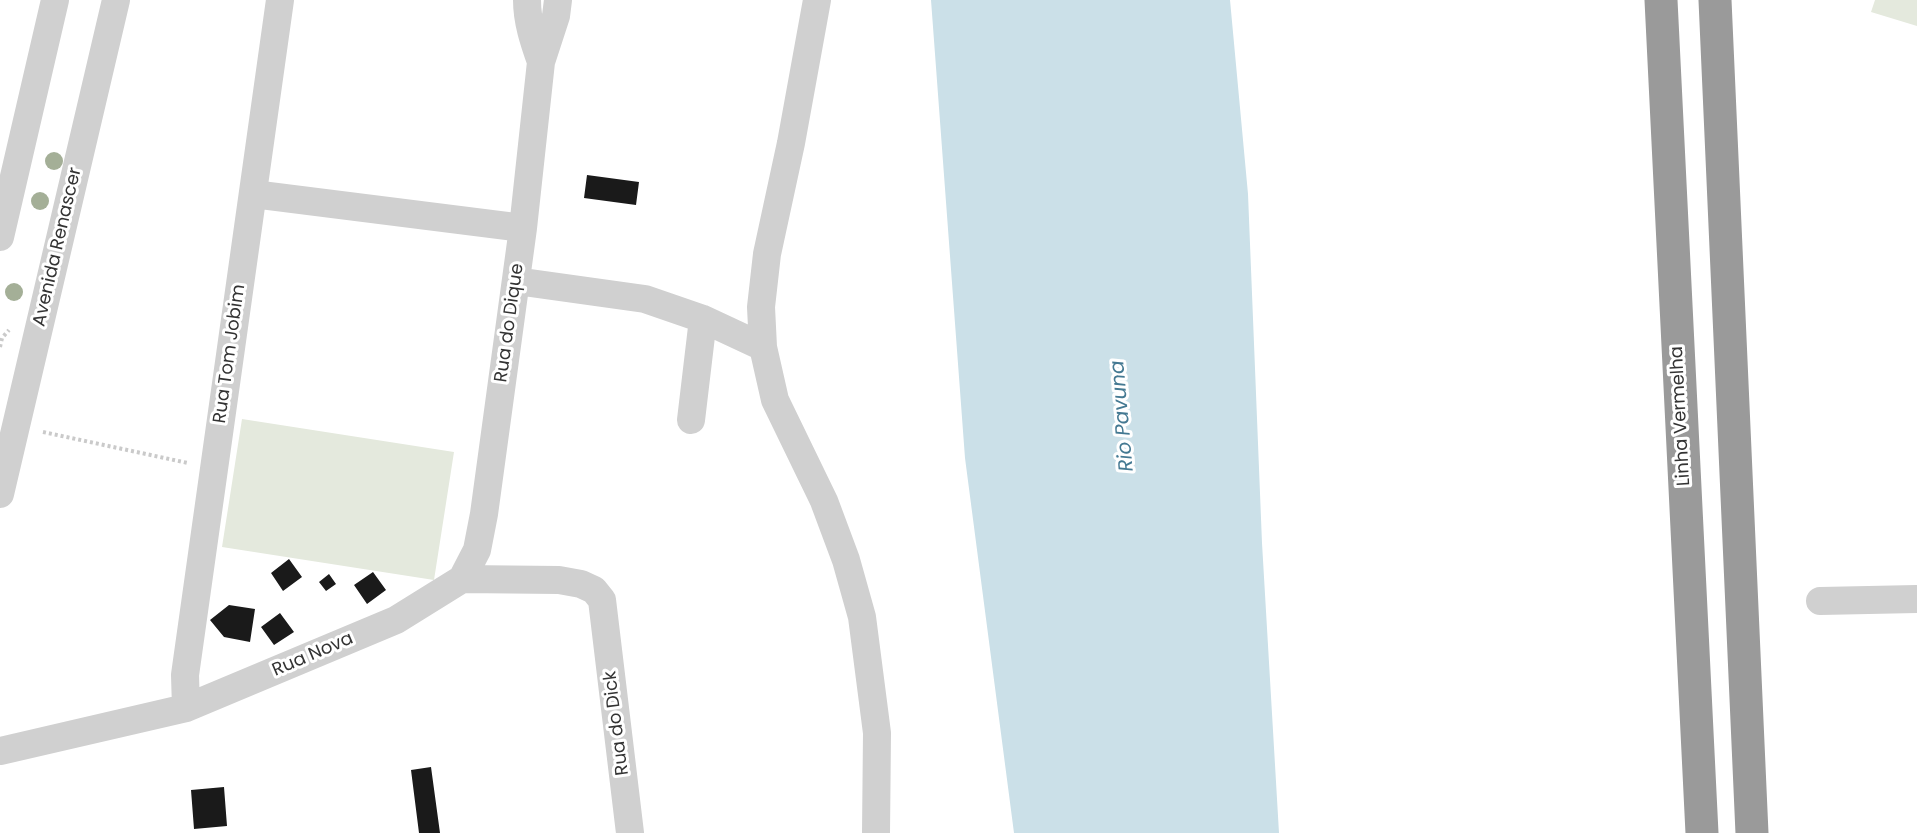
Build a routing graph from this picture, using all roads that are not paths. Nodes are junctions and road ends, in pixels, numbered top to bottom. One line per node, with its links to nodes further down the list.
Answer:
1 (54, 0): 12 (street)
2 (116, 0): 17 (street, Avenida Renascer)
3 (280, 0): 10 (street, Rua Tom Jobim)
4 (527, 0): 9 (street, Rua do Dique)
5 (558, 0): 9 (street, Rua do Dique)
6 (817, 0): 15 (street)
7 (1660, 0): 25 (highway, Linha Vermelha)
8 (1715, 0): 26 (highway)
9 (541, 62): 11 (street, Rua do Dique)
10 (253, 195): 11 (street); 21 (street, Rua Tom Jobim)
11 (523, 228): 13 (street, Rua do Dique)
12 (0, 237)
13 (516, 280): 14 (street); 18 (street, Rua do Dique)
14 (703, 319): 15 (street); 16 (street)
15 (763, 347): 24 (street)
16 (691, 420)
17 (0, 494)
18 (462, 579): 21 (street, Rua Nova); 23 (street, Rua do Dick)
19 (1917, 599): 20 (street)
20 (1820, 601)
21 (186, 708): 22 (street, Rua Nova)
22 (0, 751)
23 (630, 833)
24 (876, 833)
25 (1702, 833)
26 (1752, 833)

